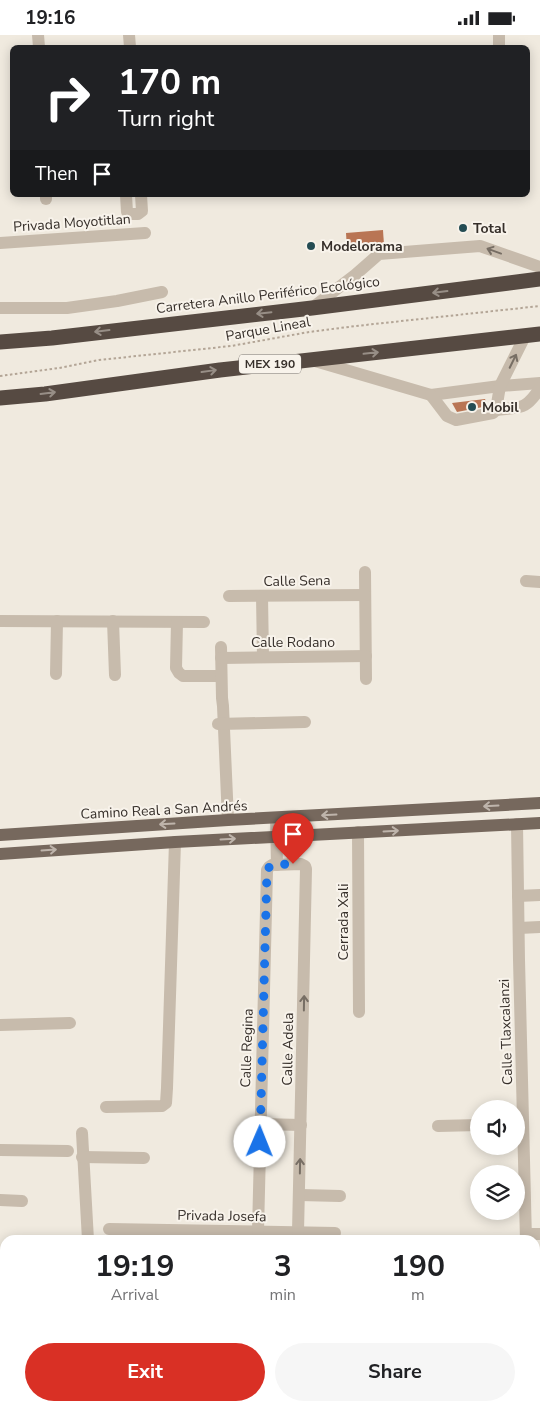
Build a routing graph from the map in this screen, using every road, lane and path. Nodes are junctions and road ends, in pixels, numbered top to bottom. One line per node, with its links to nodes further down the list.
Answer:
1 (126, 197): 2 (street)
2 (141, 197)
3 (146, 233): 4 (street, Privada Moyotitlan)
4 (0, 243)
5 (540, 267): 10 (street, one-way to 10)
6 (540, 279): 10 (highway, Carretera Anillo Periférico Ecológico, one-way to 10)
7 (162, 292): 9 (street)
8 (540, 306): 14 (path, Parque Lineal)
9 (0, 308)
10 (312, 308): 12 (highway, Carretera Anillo Periférico Ecológico, one-way to 12)
11 (535, 337): 13 (highway, MEX 190, one-way to 11); 16 (street, one-way to 11)
12 (0, 342)
13 (313, 360): 18 (street); 19 (highway, MEX 190, one-way to 13)
14 (0, 376)
15 (540, 383): 16 (street)
16 (500, 386): 18 (street); 20 (street)
17 (540, 388): 20 (street)
18 (431, 395): 20 (street)
19 (0, 399)
20 (496, 410)
21 (365, 572): 24 (street)
22 (526, 581): 23 (street)
23 (540, 582)
24 (365, 595): 26 (street, Calle Sena); 33 (street)
25 (229, 596): 26 (street, Calle Sena)
26 (262, 596): 32 (street)
27 (0, 621): 28 (street)
28 (57, 621): 29 (street); 34 (street)
29 (113, 621): 30 (street); 35 (street)
30 (178, 622): 31 (street); 36 (street)
31 (204, 622)
32 (262, 657): 33 (street, Calle Rodano); 36 (street, Calle Rodano)
33 (366, 657): 37 (street)
34 (56, 674)
35 (115, 675)
36 (221, 676): 39 (street)
37 (366, 679)
38 (304, 722): 39 (street)
39 (221, 724): 43 (street)
40 (540, 803): 41 (main road, Camino Real a San Andrés, one-way to 41)
41 (292, 817): 42 (main road, Camino Real a San Andrés); 48 (street, Calle Adela)
42 (276, 818): 43 (main road, Camino Real a San Andrés); 49 (street, Calle Regina)
43 (224, 821): 47 (main road, Camino Real a San Andrés, one-way to 47)
44 (540, 823): 45 (main road)
45 (517, 824): 46 (main road, one-way to 45); 55 (street, Calle Tlaxcalanzi)
46 (358, 832): 48 (main road); 58 (street, Cerrada Xali)
47 (0, 835)
48 (292, 835): 49 (main road); 52 (street, Calle Adela)
49 (277, 836): 50 (main road, one-way to 49); 53 (street, Calle Regina)
50 (175, 842): 51 (main road, one-way to 50); 62 (street)
51 (0, 854)
52 (299, 865): 53 (street); 64 (street, Calle Adela, one-way to 52)
53 (273, 866): 63 (street, Calle Regina)
54 (540, 895): 55 (street)
55 (518, 896): 57 (street, Calle Tlaxcalanzi)
56 (540, 927): 57 (street)
57 (519, 928): 61 (street, Calle Tlaxcalanzi)
58 (358, 1012)
59 (70, 1023): 60 (street)
60 (0, 1025)
61 (520, 1100)
62 (106, 1107)
63 (260, 1125): 64 (street); 78 (street, Calle Regina)
64 (301, 1125): 73 (street, Calle Adela, one-way to 64)
65 (470, 1125): 66 (street)
66 (438, 1126)
67 (82, 1133): 71 (street)
68 (0, 1149): 69 (street)
69 (68, 1151)
70 (522, 1155): 82 (street, Calle Tlaxcalanzi)
71 (82, 1157): 72 (street); 81 (street)
72 (144, 1158)
73 (300, 1195): 74 (street); 79 (street, Calle Adela)
74 (340, 1196)
75 (0, 1200): 76 (street)
76 (22, 1201)
77 (109, 1229): 78 (street, Privada Josefa)
78 (258, 1231): 79 (street, Privada Josefa)
79 (298, 1232): 80 (street, Privada Josefa)
80 (334, 1233)
81 (88, 1235)
82 (526, 1235)
83 (161, 1411): 84 (street)
84 (198, 1411)

